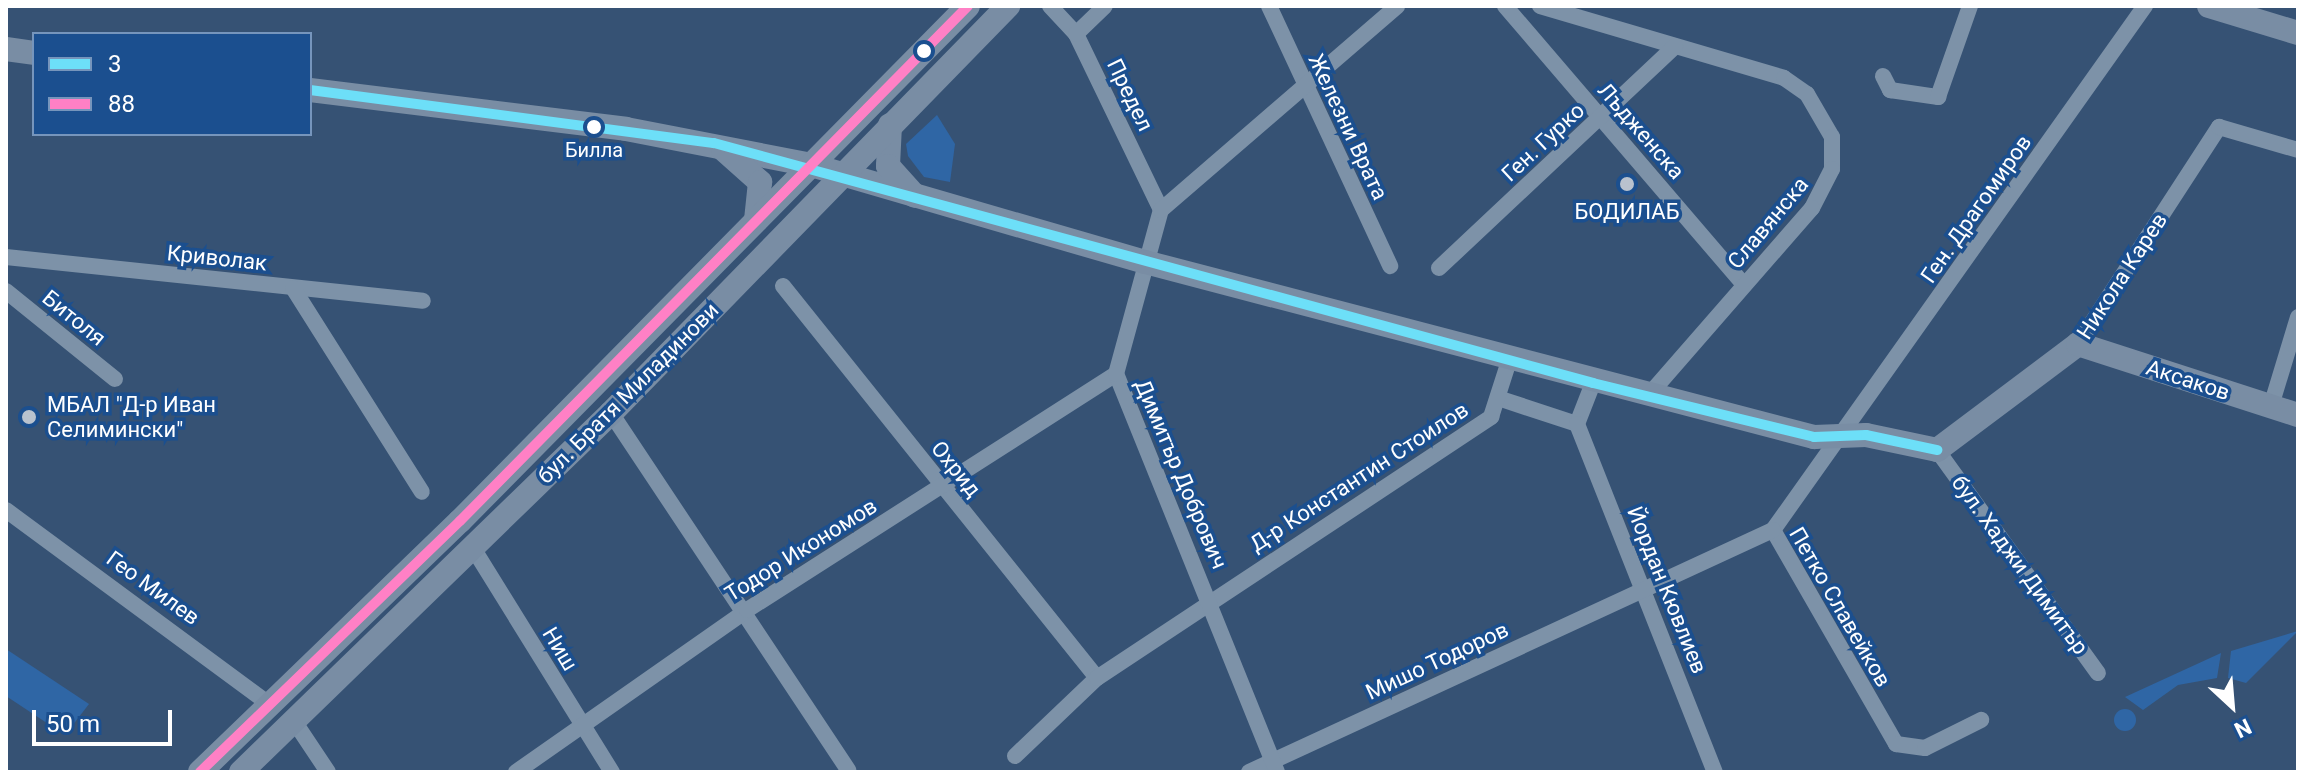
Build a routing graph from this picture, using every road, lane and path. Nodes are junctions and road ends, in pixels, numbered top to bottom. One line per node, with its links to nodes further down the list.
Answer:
1 (968, 6): 24 (main road, бул. Братя Миладинови)
2 (1008, 6): 21 (main road, бул. Братя Миладинови)
3 (1050, 6): 13 (street, Предел)
4 (1105, 6): 13 (street)
5 (1269, 6): 18 (street, Железни Врата)
6 (1397, 6): 18 (street)
7 (1505, 6): 20 (street, Лъдженска)
8 (1540, 6): 14 (street, Славянска)
9 (1970, 6): 17 (street)
10 (2145, 6): 50 (street, Ген. Драгомиров)
11 (2209, 6): 12 (main road)
12 (2298, 33)
13 (1076, 34): 27 (street, Предел)
14 (1675, 46): 20 (street, Ген. Гурко); 33 (street, Славянска)
15 (6, 49): 16 (main road)
16 (32, 53)
17 (1883, 76)
18 (1303, 89): 27 (street); 31 (street, Железни Врата)
19 (312, 90): 22 (main road)
20 (1602, 118): 32 (street, Ген. Гурко); 33 (street, Лъдженска)
21 (890, 125): 25 (main road, бул. Братя Миладинови); 26 (main road)
22 (714, 143): 24 (main road); 28 (main road)
23 (2298, 150): 39 (street, Никола Карев)
24 (811, 165): 25 (main road); 28 (main road, бул. Братя Миладинови)
25 (842, 174): 26 (main road); 47 (main road, бул. Братя Миладинови)
26 (917, 198): 30 (main road)
27 (1161, 210): 30 (street, Димитър Добрович)
28 (756, 221): 62 (main road, бул. Братя Миладинови)
29 (6, 257): 35 (street, Криволак)
30 (1145, 262): 40 (main road); 41 (street, Димитър Добрович)
31 (1390, 266)
32 (1439, 268)
33 (1744, 285): 44 (street, Славянска)
34 (783, 286): 52 (street, Охрид)
35 (293, 288): 37 (street, Криволак); 53 (street)
36 (6, 291): 42 (street, Битоля)
37 (423, 301)
38 (2298, 317): 46 (street)
39 (2078, 344): 46 (main road, Аксаков); 51 (main road, Никола Карев)
40 (1509, 361): 43 (main road); 45 (street)
41 (1116, 374): 52 (street, Тодор Икономов); 58 (street, Димитър Добрович)
42 (115, 379)
43 (1593, 383): 44 (main road); 49 (street)
44 (1649, 395): 50 (main road)
45 (1501, 399): 49 (street); 58 (street, Д-р Константин Стоилов)
46 (2271, 406): 48 (main road, Аксаков)
47 (611, 413): 56 (main road, бул. Братя Миладинови); 59 (street)
48 (2298, 415)
49 (1577, 424): 57 (street, Йордан Кювлиев)
50 (1842, 437): 51 (main road); 55 (street, Ген. Драгомиров)
51 (1937, 450): 60 (street, бул. Хаджи Димитър)
52 (942, 487): 59 (street, Тодор Икономов); 61 (street, Охрид)
53 (422, 492)
54 (6, 510): 62 (street, Гео Милев)
55 (1773, 530): 57 (street, Петко Славейков); 63 (street, Петко Славейков)
56 (473, 548): 64 (main road, бул. Братя Миладинови); 65 (street, Ниш)
57 (1644, 590): 67 (street, Мишо Тодоров); 75 (street, Йордан Кювлиев)
58 (1210, 601): 61 (street, Д-р Константин Стоилов); 67 (street, Димитър Добрович)
59 (747, 610): 65 (street, Тодор Икономов); 68 (street)
60 (2098, 673)
61 (1097, 678): 66 (street, Д-р Константин Стоилов)
62 (272, 706): 69 (main road, бул. Братя Миладинови)
63 (1981, 720)
64 (294, 721): 70 (main road, бул. Братя Миладинови); 71 (street)
65 (581, 727): 72 (street, Тодор Икономов); 73 (street, Ниш)
66 (1015, 756)
67 (1274, 766): 74 (street, Мишо Тодоров)
68 (848, 770)
69 (200, 772)
70 (241, 772)
71 (328, 772)
72 (516, 772)
73 (612, 772)
74 (1249, 772)
75 (1715, 772)

